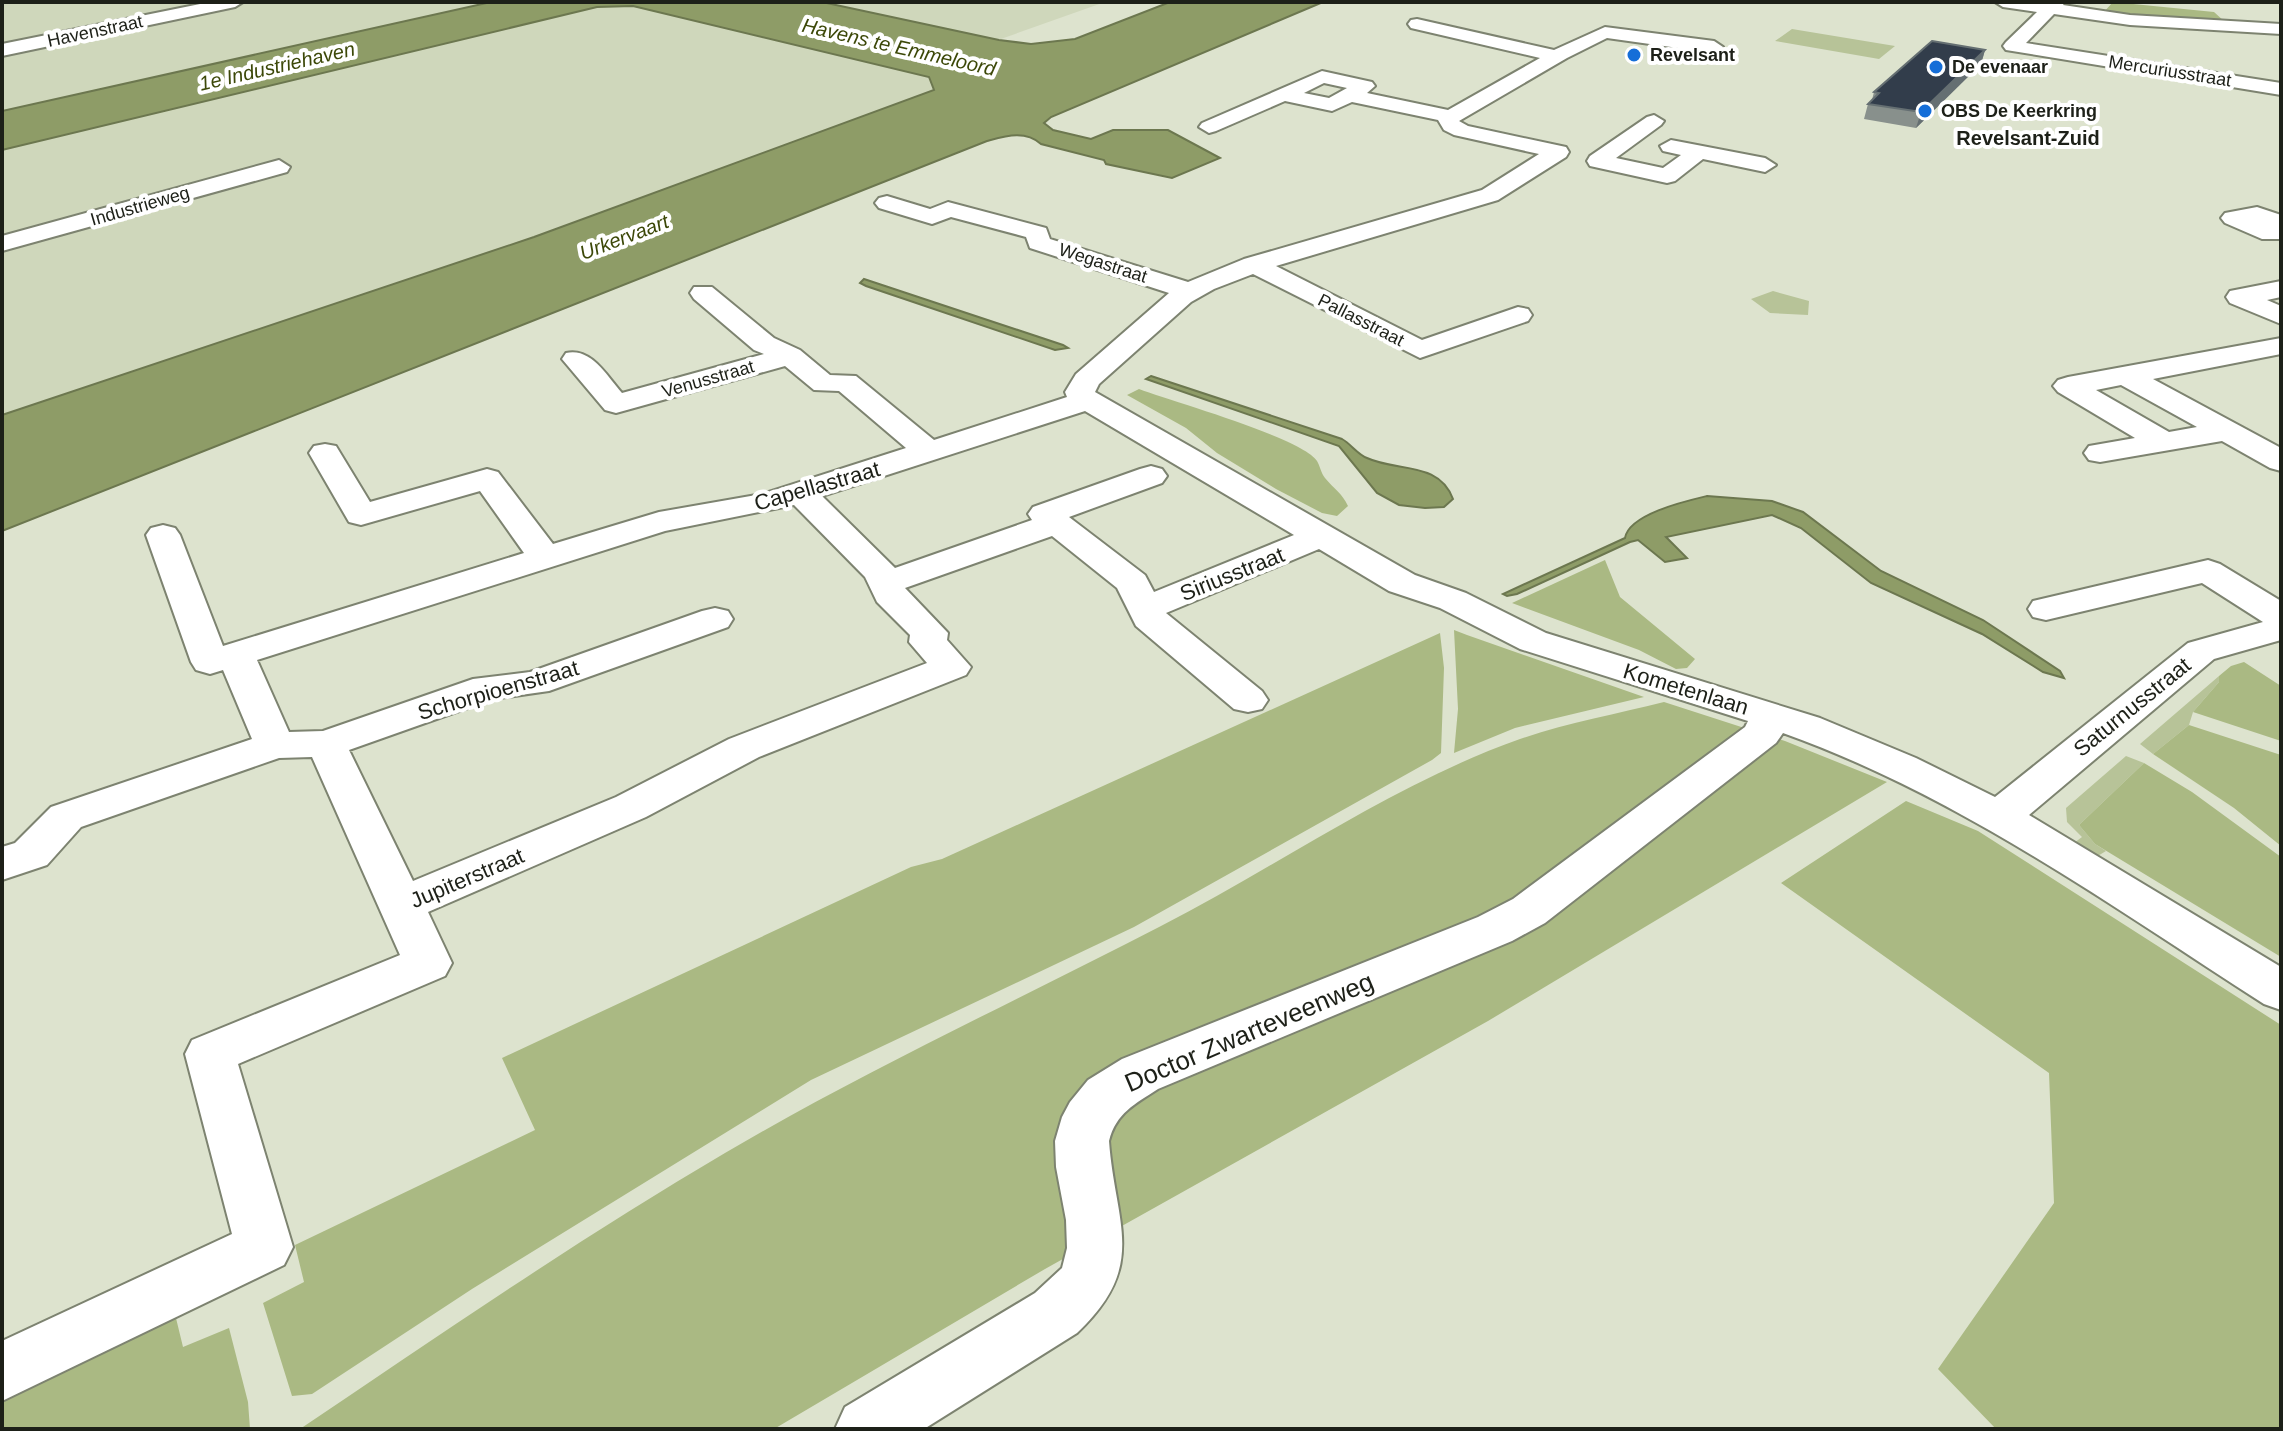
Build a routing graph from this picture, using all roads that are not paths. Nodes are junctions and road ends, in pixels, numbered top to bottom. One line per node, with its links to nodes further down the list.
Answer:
1 (235, 2): 7 (street, Havenstraat)
2 (2003, 2): 3 (street)
3 (2054, 6): 5 (street); 9 (street, Mercuriusstraat)
4 (1439, 14): 8 (street)
5 (2281, 29)
6 (1714, 47): 8 (street)
7 (2, 50)
8 (1566, 52): 10 (street)
9 (2281, 89)
10 (1451, 117): 12 (street); 15 (street)
11 (1654, 121): 13 (street)
12 (1209, 127)
13 (1631, 138): 14 (street); 16 (street)
14 (1698, 152): 16 (street); 17 (street)
15 (1555, 154): 16 (street); 20 (street)
16 (1598, 161)
17 (1765, 165)
18 (279, 167): 25 (street, Industrieweg)
19 (887, 203): 29 (street, Wegastraat)
20 (1451, 206): 21 (street); 23 (street)
21 (1488, 222)
22 (2281, 224): 24 (street)
23 (1374, 228): 26 (street); 27 (street)
24 (2281, 232)
25 (2, 244)
26 (1412, 245)
27 (1253, 264): 29 (street); 31 (street, Pallasstraat)
28 (2281, 289): 32 (street)
29 (1189, 291): 37 (street)
30 (703, 293): 34 (street, Venusstraat)
31 (1518, 315)
32 (2281, 316)
33 (2281, 346): 36 (street)
34 (790, 356): 35 (street, Venusstraat); 40 (street, Venusstraat)
35 (576, 359)
36 (2125, 375): 38 (street); 39 (street)
37 (1086, 401): 40 (street, Capellastraat); 48 (street, Kometenlaan)
38 (2228, 431): 39 (street); 43 (street)
39 (2163, 441): 42 (street)
40 (928, 451): 45 (street, Capellastraat)
41 (325, 453): 49 (street)
42 (2100, 453)
43 (2281, 461)
44 (1151, 476): 46 (street)
45 (800, 493): 49 (street, Capellastraat); 50 (street, Jupiterstraat)
46 (1056, 523): 50 (street); 51 (street, Siriusstraat)
47 (163, 535): 56 (street)
48 (1318, 537): 51 (street, Siriusstraat); 58 (street, Kometenlaan)
49 (546, 558): 56 (street, Capellastraat)
50 (885, 583): 63 (street, Jupiterstraat)
51 (1144, 609): 57 (street, Siriusstraat)
52 (2046, 609): 53 (street)
53 (2281, 617)
54 (715, 619): 59 (street, Schorpioenstraat)
55 (2281, 628): 61 (street, Saturnusstraat)
56 (235, 654): 60 (street)
57 (1248, 700)
58 (1771, 715): 61 (street, Kometenlaan); 66 (street, Doctor Zwarteveenweg)
59 (326, 744): 60 (street, Schorpioenstraat); 63 (street)
60 (275, 745): 62 (street, Schorpioenstraat)
61 (1999, 817): 64 (street, Kometenlaan)
62 (2, 864)
63 (401, 905): 65 (street, Jupiterstraat)
64 (2281, 991)
65 (2, 1372)
66 (867, 1429)

